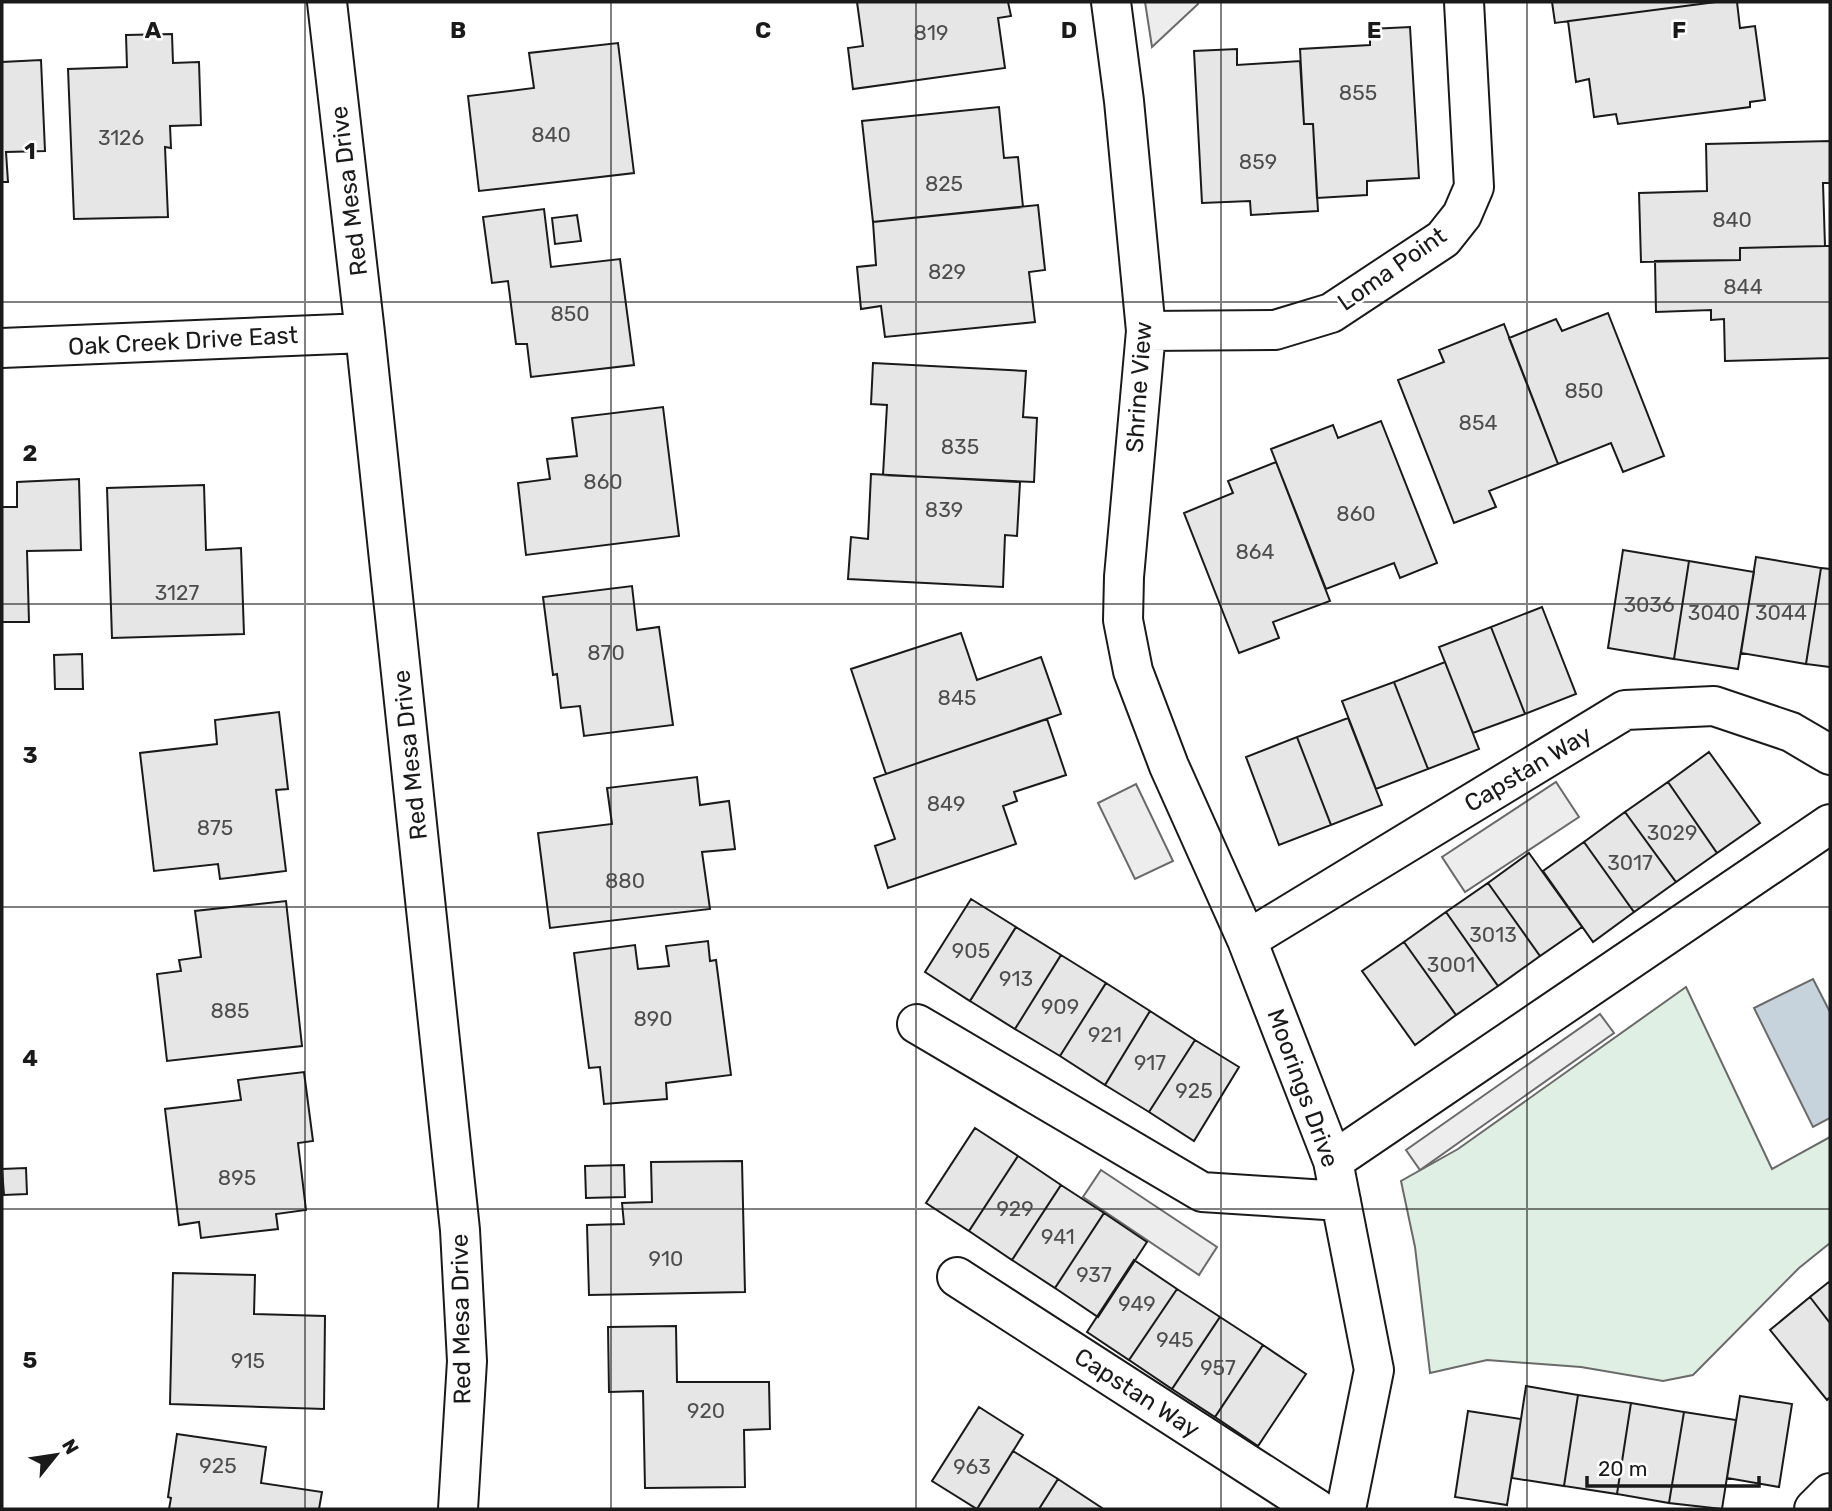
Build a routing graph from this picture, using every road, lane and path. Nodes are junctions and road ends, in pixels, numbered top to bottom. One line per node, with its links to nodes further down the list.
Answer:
1 (327, 2): 5 (street, Red Mesa Drive)
2 (1111, 2): 4 (street, Shrine View)
3 (1464, 2): 4 (street, Loma Point)
4 (1146, 331): 8 (street, Shrine View)
5 (365, 333): 6 (street, Oak Creek Drive East); 16 (street, Red Mesa Drive)
6 (2, 348)
7 (1830, 755): 10 (street, Capstan Way)
8 (1169, 766): 10 (street, Moorings Drive)
9 (1830, 824): 12 (street)
10 (1247, 940): 12 (street, Moorings Drive)
11 (917, 1024): 13 (street)
12 (1333, 1161): 13 (street, Moorings Drive)
13 (1341, 1201): 18 (street, Moorings Drive)
14 (957, 1277): 17 (street, Capstan Way)
15 (1830, 1493): 19 (street)
16 (458, 1509)
17 (1317, 1509)
18 (1346, 1509)
19 (1814, 1509)

